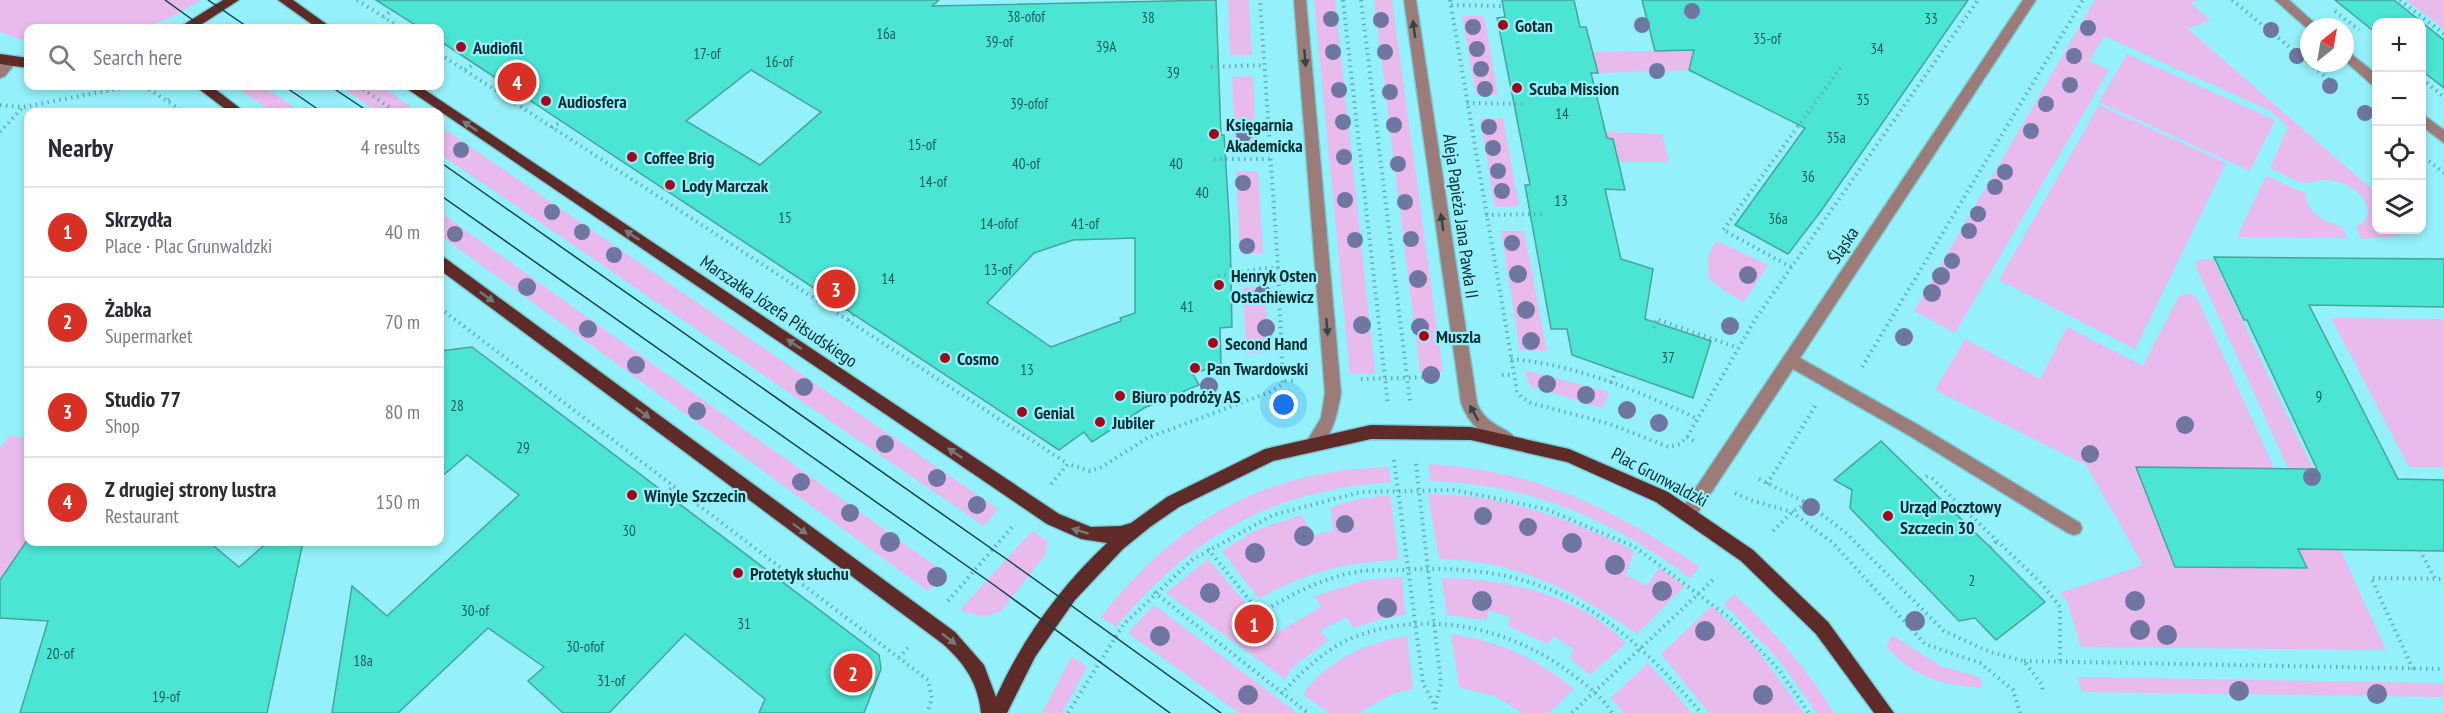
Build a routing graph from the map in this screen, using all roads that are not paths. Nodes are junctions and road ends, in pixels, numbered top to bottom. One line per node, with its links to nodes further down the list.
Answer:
1 (233, 0): 8 (main road)
2 (284, 0): 9 (main road)
3 (1300, 0): 24 (street, one-way to 24)
4 (1410, 0): 25 (street, Aleja Papieża Jana Pawła II, one-way to 4)
5 (2030, 0): 23 (street, Śląska)
6 (2281, 0): 7 (street)
7 (2302, 18)
8 (194, 24)
9 (320, 24)
10 (5, 60): 11 (main road); 13 (street)
11 (24, 62)
12 (2354, 62): 14 (street)
13 (0, 73)
14 (2372, 78)
15 (208, 90): 17 (main road)
16 (416, 90): 18 (main road, Marszałka Józefa Piłsudskiego, one-way to 16)
17 (232, 108)
18 (443, 108)
19 (444, 109): 27 (main road, Marszałka Józefa Piłsudskiego, one-way to 19)
20 (2426, 123): 21 (street)
21 (2444, 138)
22 (444, 265): 29 (main road, one-way to 29)
23 (1790, 360): 26 (street, Śląska); 28 (street)
24 (1314, 443): 25 (main road, Plac Grunwaldzki); 27 (main road)
25 (1522, 443): 26 (main road, Plac Grunwaldzki)
26 (1689, 512): 31 (main road, Plac Grunwaldzki)
27 (1137, 528): 30 (main road)
28 (2074, 528)
29 (990, 713)
30 (998, 713)
31 (1885, 713)

